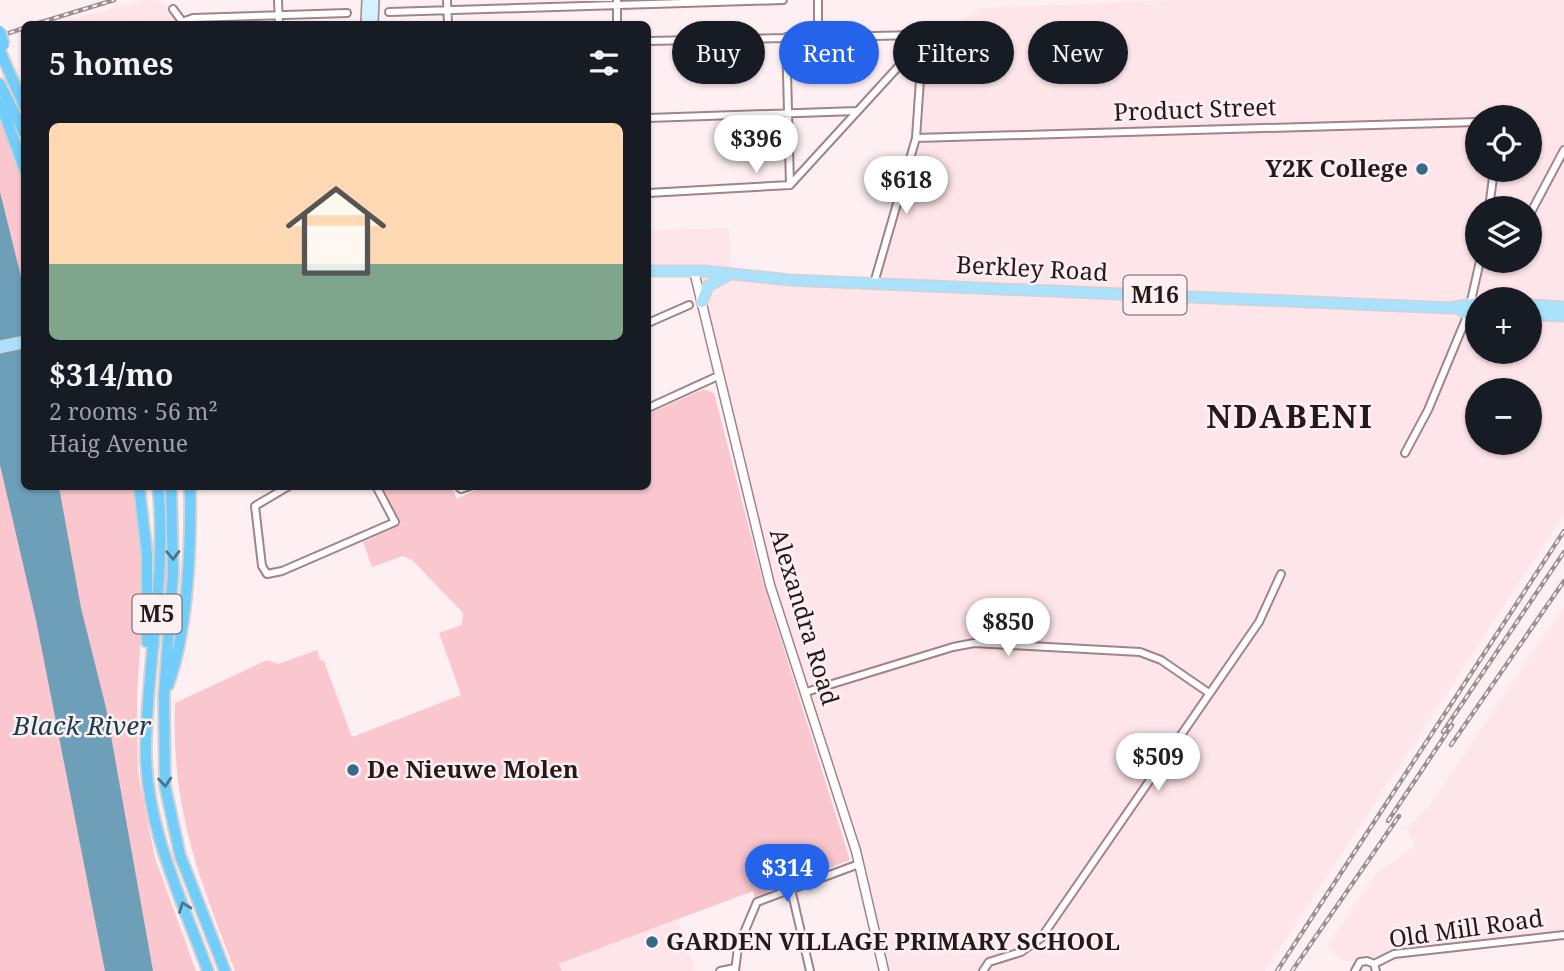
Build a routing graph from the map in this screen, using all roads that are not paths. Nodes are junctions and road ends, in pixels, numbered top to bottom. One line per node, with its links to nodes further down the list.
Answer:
1 (278, 0): 12 (street)
2 (367, 0): 16 (main road)
3 (374, 0): 17 (main road)
4 (447, 0): 9 (street)
5 (783, 0): 7 (street)
6 (818, 0): 20 (street)
7 (617, 3): 9 (street); 19 (street)
8 (173, 9): 13 (street)
9 (448, 11): 10 (street); 18 (street)
10 (389, 12)
11 (347, 13): 12 (street)
12 (278, 16): 14 (street); 15 (street)
13 (182, 21)
14 (187, 21)
15 (279, 21)
16 (366, 21)
17 (373, 21)
18 (448, 21)
19 (617, 21)
20 (818, 21)
21 (0, 32): 24 (highway, bridge)
22 (779, 37): 23 (street)
23 (651, 41)
24 (2, 48): 26 (highway); 30 (highway)
25 (893, 72): 32 (street)
26 (21, 83)
27 (0, 84): 36 (highway)
28 (787, 84): 33 (street)
29 (920, 84): 37 (street)
30 (21, 98)
31 (0, 102): 39 (highway)
32 (857, 111): 33 (street); 40 (street)
33 (787, 114): 34 (street); 40 (street)
34 (651, 118)
35 (1465, 122): 37 (street, Product Street)
36 (21, 127)
37 (916, 138): 46 (street)
38 (1564, 150): 42 (street)
39 (21, 160)
40 (790, 185): 41 (street)
41 (651, 193)
42 (1540, 196)
43 (651, 271): 44 (main road, Berkley Road / M16)
44 (694, 271): 45 (main road, Berkley Road / M16); 47 (street, Alexandra Road)
45 (731, 274): 46 (main road, Berkley Road / M16); 47 (main road)
46 (874, 283): 50 (main road, Berkley Road / M16)
47 (702, 302): 59 (street, Alexandra Road)
48 (689, 305): 55 (street)
49 (1465, 306): 50 (main road, Berkley Road / M16)
50 (1457, 308): 52 (main road, Berkley Road / M16)
51 (1542, 308): 53 (main road)
52 (1465, 312)
53 (1561, 312): 54 (main road)
54 (1542, 314)
55 (651, 322)
56 (1465, 330): 61 (street)
57 (21, 343): 58 (main road)
58 (0, 347)
59 (718, 376): 60 (street); 69 (street, Alexandra Road)
60 (651, 407)
61 (1405, 453)
62 (139, 490): 72 (highway)
63 (158, 490): 72 (highway, M5)
64 (171, 490): 71 (highway, M5, one-way to 71)
65 (190, 490): 71 (highway)
66 (281, 490): 67 (street)
67 (378, 490)
68 (1281, 574): 70 (street)
69 (806, 692): 70 (street); 73 (street, Alexandra Road)
70 (1209, 693): 78 (street)
71 (164, 695): 80 (highway, M5, one-way to 80)
72 (146, 742): 79 (highway, M5, one-way to 72)
73 (859, 864): 74 (street); 83 (street, Alexandra Road)
74 (791, 889): 77 (street); 82 (street)
75 (1564, 935): 76 (street, Old Mill Road)
76 (1375, 968): 84 (street, Old Mill Road)
77 (735, 970): 81 (street)
78 (983, 970)
79 (208, 971)
80 (225, 971)
81 (720, 971)
82 (810, 971)
83 (884, 971)
84 (1355, 971)

